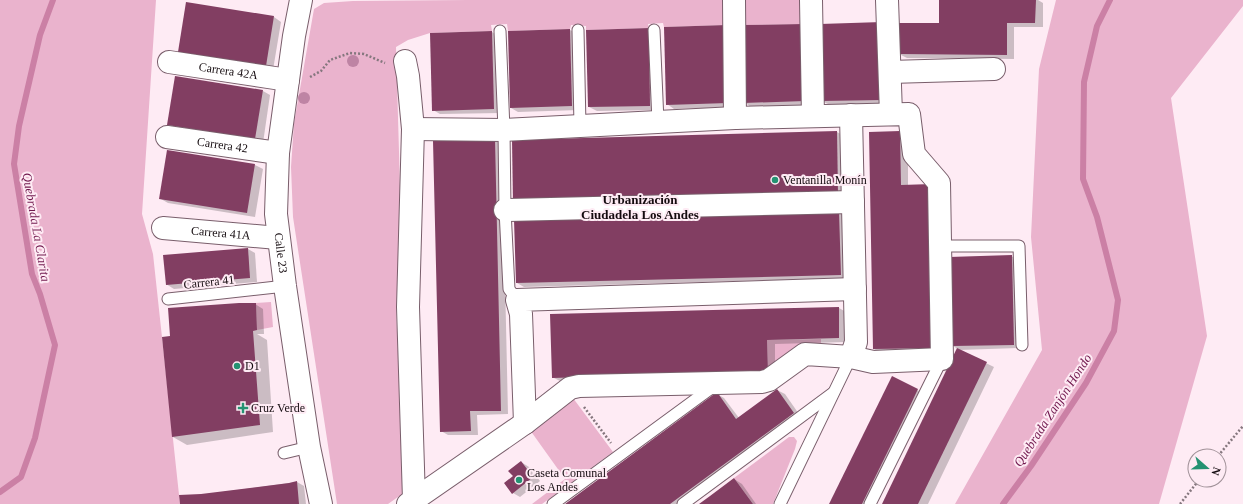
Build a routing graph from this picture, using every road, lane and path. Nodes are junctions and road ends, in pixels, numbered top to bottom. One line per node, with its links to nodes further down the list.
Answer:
1 (301, 0): 12 (street, Calle 23)
2 (734, 0): 16 (street)
3 (811, 0): 15 (street)
4 (887, 0): 11 (street)
5 (578, 30): 18 (lane)
6 (654, 30): 17 (lane)
7 (500, 31): 20 (lane)
8 (169, 62): 12 (street, Carrera 42A)
9 (406, 69): 12 (path); 19 (street)
10 (994, 69): 11 (street)
11 (890, 72): 13 (street)
12 (288, 80): 22 (street, Calle 23)
13 (891, 114): 14 (street); 27 (street)
14 (851, 115): 15 (street); 23 (street)
15 (813, 116): 16 (street)
16 (735, 118): 17 (street)
17 (658, 122): 18 (street)
18 (580, 126): 20 (street)
19 (413, 130): 20 (street); 45 (street)
20 (504, 130): 24 (lane)
21 (167, 137): 22 (street, Carrera 42)
22 (278, 153): 26 (street, Calle 23)
23 (853, 202): 24 (street); 29 (street)
24 (505, 210): 31 (lane)
25 (163, 228): 26 (street, Carrera 41A)
26 (278, 238): 28 (street, Calle 23)
27 (940, 246): 32 (lane); 34 (street)
28 (285, 286): 30 (lane, Carrera 41); 40 (street, Calle 23)
29 (855, 289): 31 (street); 33 (street)
30 (168, 299)
31 (517, 300): 38 (street)
32 (1022, 345)
33 (851, 356): 34 (street); 35 (street); 37 (lane)
34 (942, 359): 50 (lane)
35 (717, 383): 36 (street); 43 (lane)
36 (570, 388): 38 (street); 43 (path)
37 (833, 393): 48 (lane); 49 (lane)
38 (525, 424): 45 (street)
39 (1243, 426): 41 (path)
40 (309, 447): 42 (lane); 46 (street, Calle 23)
41 (1225, 448)
42 (284, 453)
43 (620, 455): 47 (lane)
44 (1193, 488): 51 (path)
45 (411, 502)
46 (321, 504)
47 (553, 504)
48 (683, 504)
49 (780, 504)
50 (870, 504)
51 (1180, 504)

